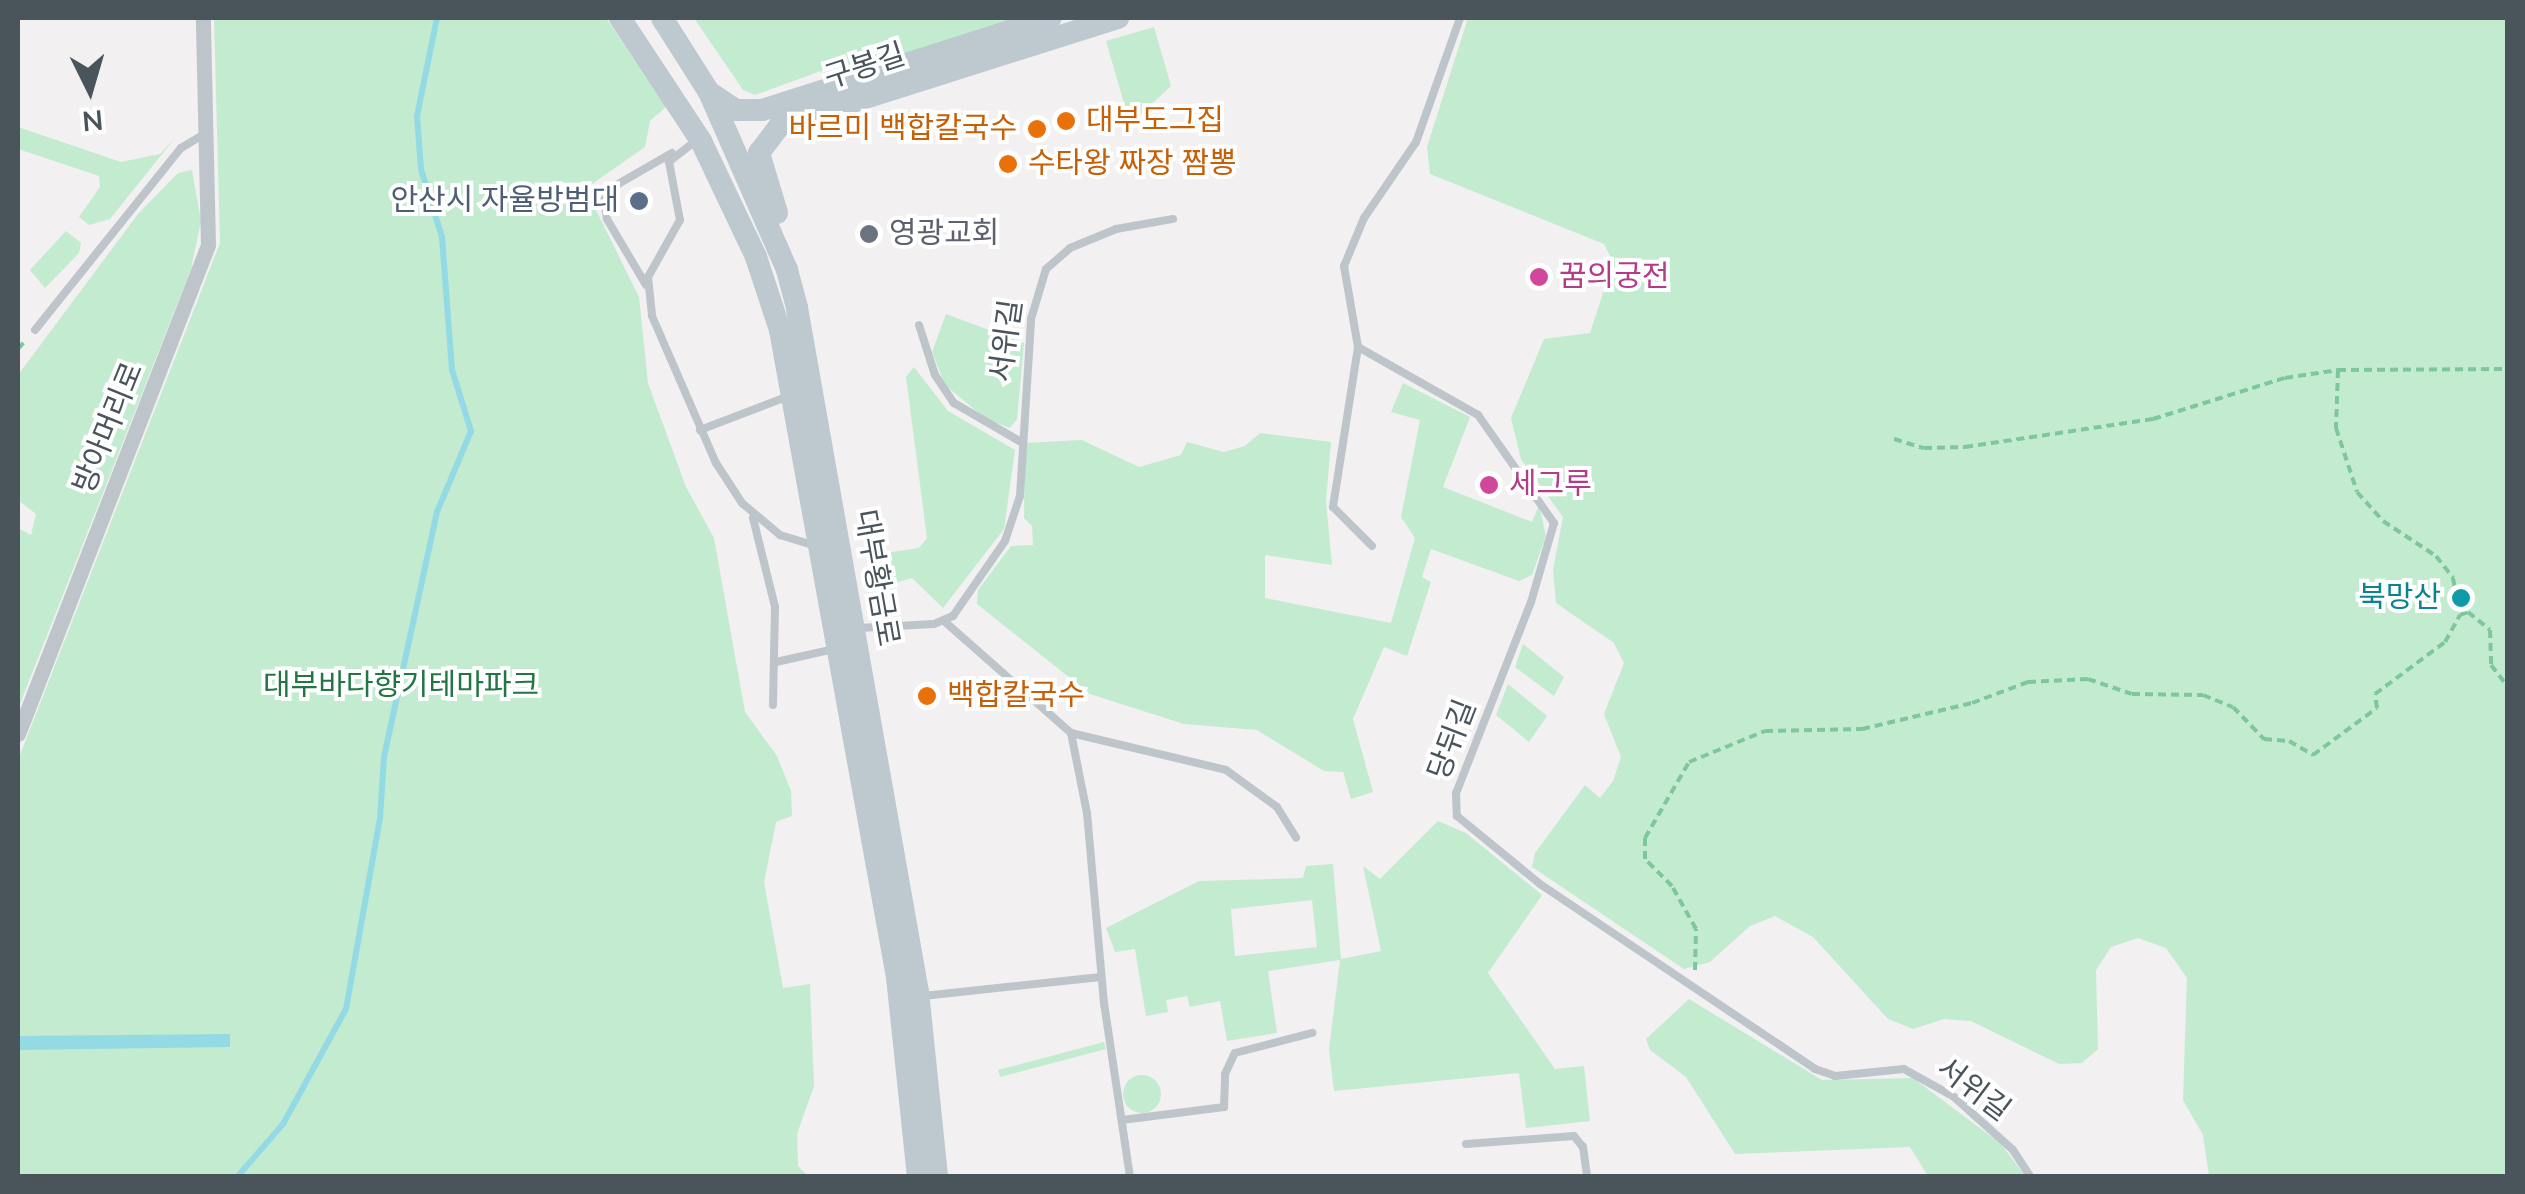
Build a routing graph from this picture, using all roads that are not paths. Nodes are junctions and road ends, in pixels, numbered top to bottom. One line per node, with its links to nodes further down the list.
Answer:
1 (203, 18): 11 (street, 방아머리로)
2 (620, 18): 13 (main road, 대부황금로)
3 (639, 18): 10 (main road)
4 (662, 18): 8 (main road)
5 (1051, 18): 9 (main road, 구봉길)
6 (1118, 18): 9 (main road, 구봉길)
7 (1460, 18): 20 (lane)
8 (709, 92): 9 (main road, 구봉길); 10 (main road)
9 (781, 115): 12 (main road); 16 (main road)
10 (720, 117): 12 (main road)
11 (204, 134): 19 (lane); 32 (street, 방아머리로)
12 (740, 134): 14 (main road); 16 (main road, 대부황금로)
13 (690, 144): 14 (main road, 대부황금로); 17 (lane); 17 (lane, 대부황금로)
14 (726, 194): 21 (main road, 대부황금로)
15 (1173, 219): 23 (lane, 서위길)
16 (787, 270): 28 (main road, 대부황금로)
17 (647, 286): 22 (lane, 대부황금로)
18 (919, 325): 23 (lane, 서위길)
19 (35, 330)
20 (1358, 347): 25 (lane); 37 (lane, 당뒤길)
21 (793, 394): 22 (lane); 26 (main road, 대부황금로)
22 (700, 430): 24 (lane, 대부황금로)
23 (1021, 442): 27 (lane, 서위길)
24 (752, 514): 26 (lane, 대부황금로); 29 (lane, 대부황금로)
25 (1372, 546)
26 (821, 547): 28 (main road, 대부황금로)
27 (944, 621): 28 (lane); 31 (lane)
28 (843, 636): 29 (lane, 대부황금로); 35 (main road, 대부황금로); 40 (main road, 대부황금로)
29 (776, 662): 30 (lane, 대부황금로)
30 (773, 706)
31 (1071, 733): 33 (lane); 34 (lane)
32 (18, 734)
33 (1296, 837)
34 (1102, 977): 35 (lane); 38 (lane)
35 (919, 997): 41 (main road, 대부황금로)
36 (1312, 1033): 38 (lane)
37 (1814, 1069): 44 (lane, 서위길)
38 (1122, 1120): 42 (lane)
39 (1466, 1144): 43 (lane)
40 (918, 1176)
41 (937, 1176)
42 (1130, 1176)
43 (1587, 1176)
44 (2030, 1176)

